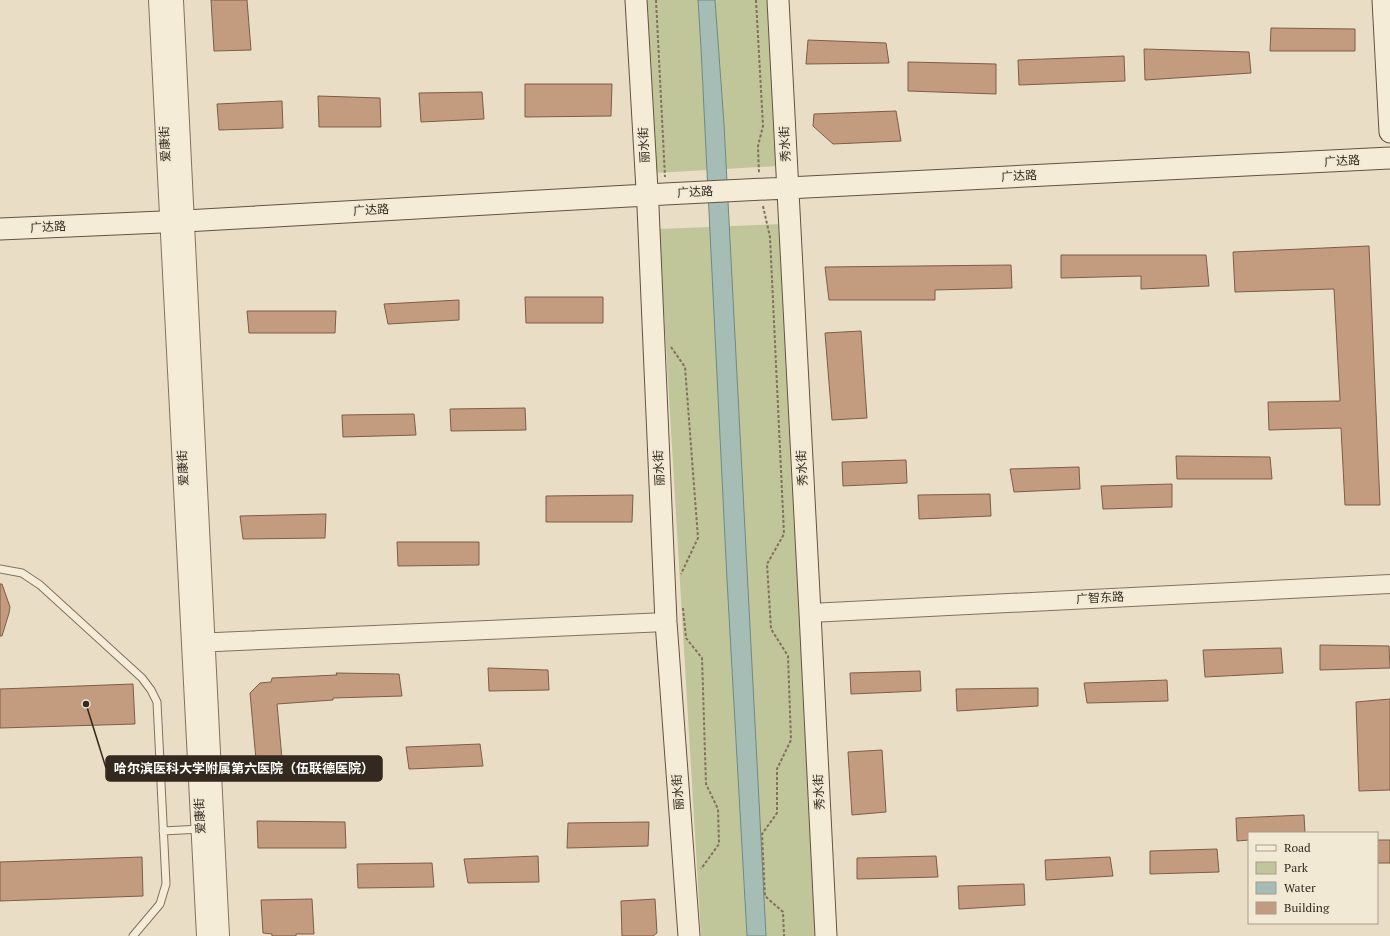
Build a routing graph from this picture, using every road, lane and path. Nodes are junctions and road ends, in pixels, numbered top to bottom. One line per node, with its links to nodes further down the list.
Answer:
1 (158, 0): 14 (street, 爱康街)
2 (174, 0): 14 (street, 爱康街)
3 (636, 0): 13 (main road, 丽水街)
4 (656, 0): 13 (path)
5 (756, 0): 12 (path)
6 (778, 0): 11 (main road, 秀水街)
7 (1383, 0): 8 (main road)
8 (1390, 132)
9 (1390, 158): 11 (main road, 广达路)
10 (1390, 170): 11 (main road, 广达路)
11 (788, 194): 12 (main road, 广达路); 22 (main road, 秀水街)
12 (761, 195): 13 (main road, 广达路); 34 (path)
13 (653, 198): 14 (main road, 广达路); 23 (main road, 丽水街)
14 (177, 226): 15 (main road, 广达路); 16 (main road, 广达路); 24 (street, 爱康街)
15 (0, 230)
16 (0, 241)
17 (669, 343): 19 (path)
18 (0, 569): 26 (lane)
19 (681, 575)
20 (1390, 584): 22 (street, 广智东路)
21 (683, 606): 29 (path)
22 (810, 613): 35 (main road, 秀水街)
23 (666, 622): 24 (street); 29 (main road, 丽水街)
24 (198, 643): 25 (street, 爱康街); 32 (street, 爱康街)
25 (196, 760): 26 (lane); 27 (street, 爱康街)
26 (160, 761): 28 (lane)
27 (200, 829): 28 (lane); 31 (street, 爱康街)
28 (163, 831): 30 (lane)
29 (686, 892): 33 (main road, 丽水街)
30 (133, 936)
31 (206, 936)
32 (220, 936)
33 (689, 936)
34 (784, 936)
35 (826, 936)

